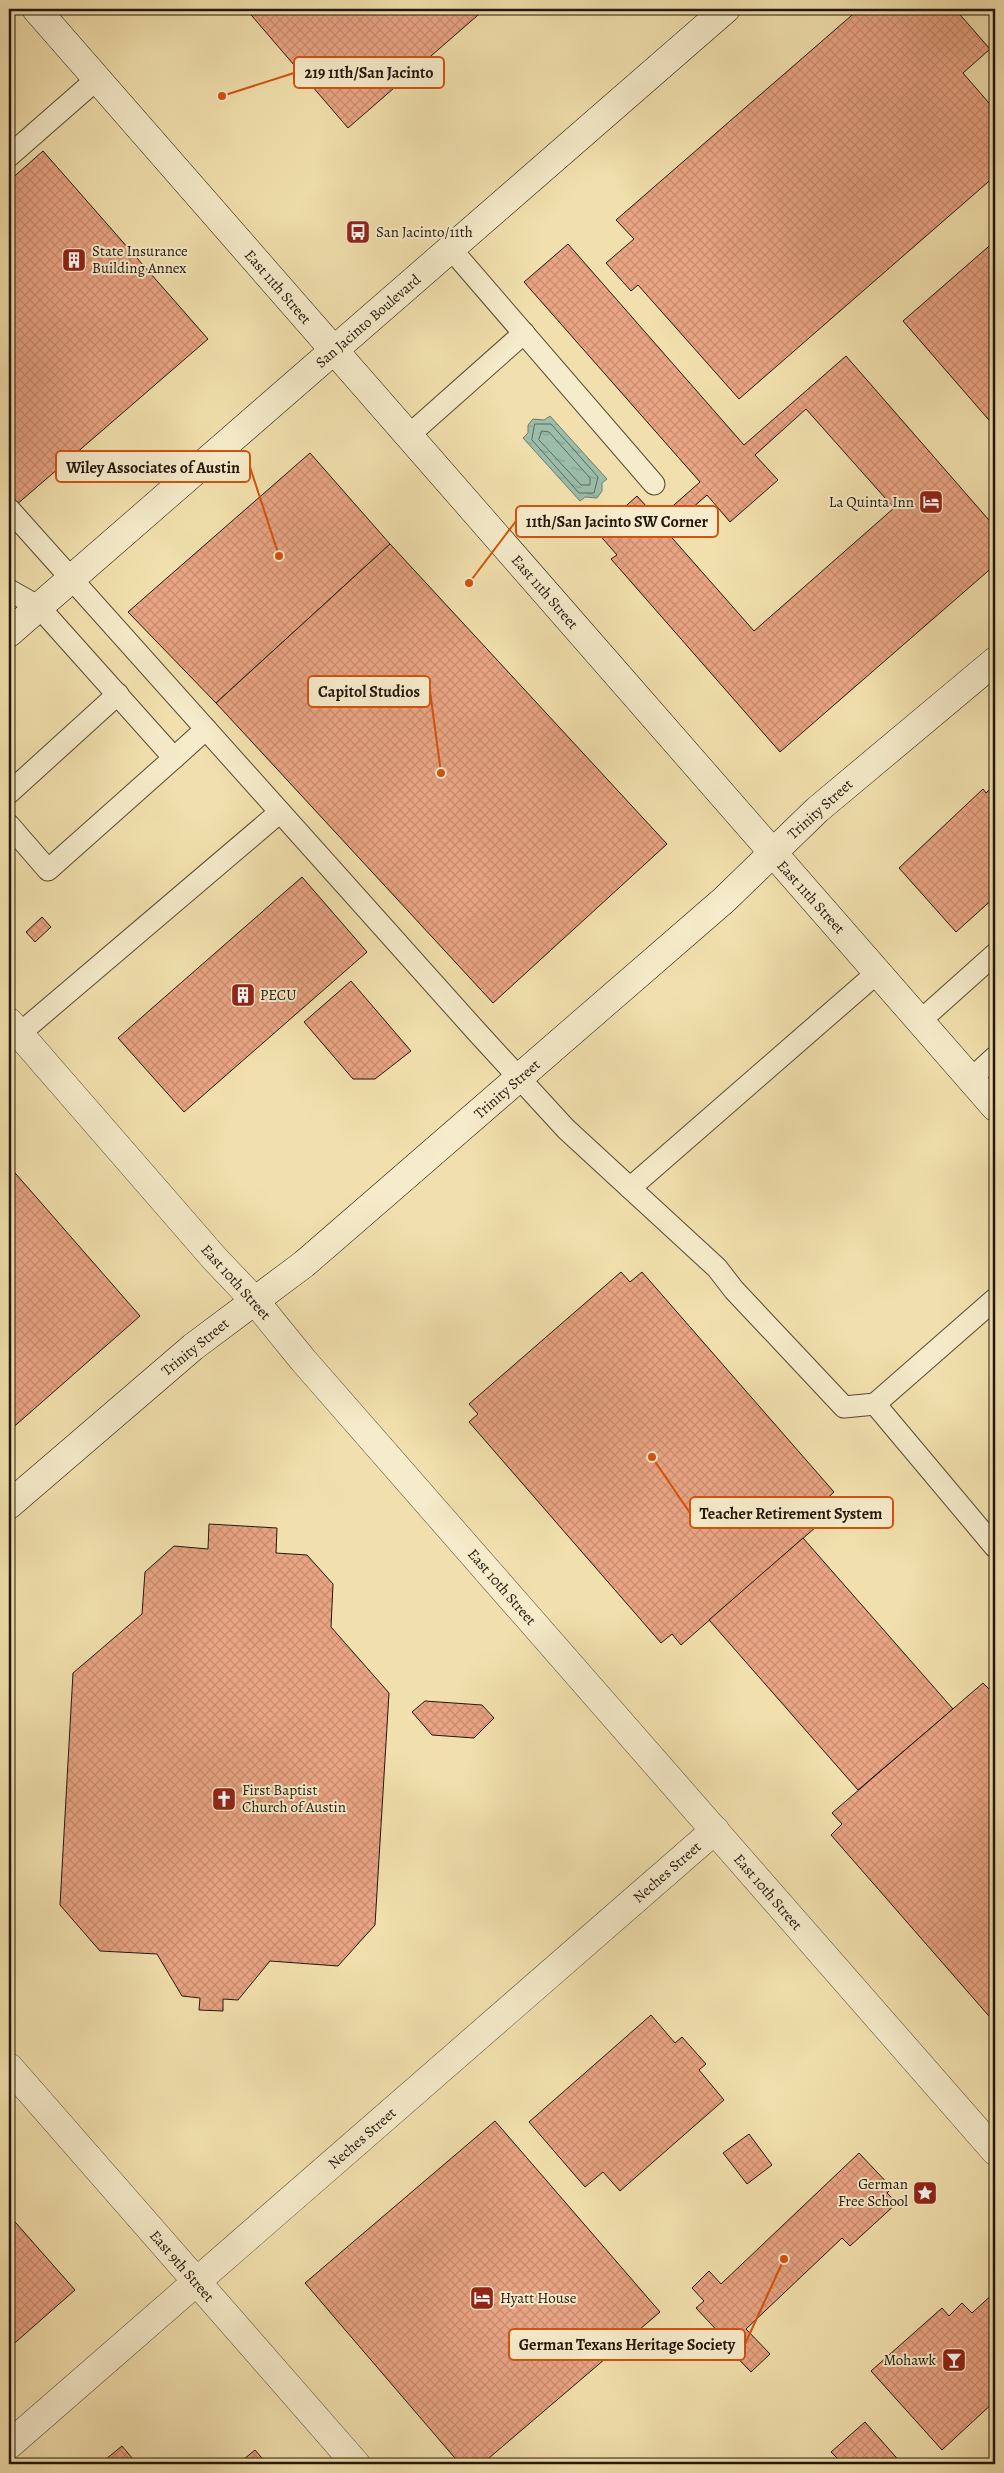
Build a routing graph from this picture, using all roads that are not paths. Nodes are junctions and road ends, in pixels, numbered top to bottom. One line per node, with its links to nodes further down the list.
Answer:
1 (36, 9): 3 (main road, East 11th Street)
2 (726, 9): 5 (main road, San Jacinto Boulevard)
3 (97, 79): 4 (lane); 7 (main road, East 11th Street)
4 (9, 156)
5 (451, 248): 6 (lane); 7 (main road, San Jacinto Boulevard)
6 (524, 333): 8 (lane); 9 (lane)
7 (334, 350): 8 (main road, East 11th Street); 11 (main road, San Jacinto Boulevard)
8 (408, 436): 22 (main road, East 11th Street)
9 (654, 484)
10 (9, 509): 11 (lane)
11 (71, 579): 13 (main road, San Jacinto Boulevard); 17 (lane)
12 (9, 590): 13 (lane)
13 (39, 607): 14 (main road, San Jacinto Boulevard); 16 (lane)
14 (9, 633)
15 (995, 661): 22 (main road, Trinity Street)
16 (118, 694): 18 (lane); 19 (lane)
17 (206, 729): 18 (lane); 20 (lane)
18 (174, 758): 21 (lane)
19 (9, 793)
20 (280, 812): 26 (lane); 28 (lane)
21 (9, 826)
22 (772, 853): 24 (main road, East 11th Street); 28 (main road, Trinity Street)
23 (995, 954): 25 (lane)
24 (878, 972): 25 (main road, East 11th Street); 31 (lane)
25 (920, 1021): 29 (main road, East 11th Street)
26 (14, 1028): 32 (main road, East 10th Street)
27 (995, 1057): 29 (lane)
28 (520, 1077): 31 (lane); 32 (main road, Trinity Street)
29 (971, 1080): 30 (main road, East 11th Street)
30 (995, 1107)
31 (630, 1188): 34 (lane)
32 (255, 1301): 35 (main road, Trinity Street); 37 (main road, East 10th Street)
33 (993, 1305): 34 (lane)
34 (875, 1404): 36 (lane)
35 (9, 1505)
36 (995, 1547)
37 (715, 1830): 39 (main road, East 10th Street); 40 (main road, Neches Street)
38 (9, 2067): 40 (main road, East 9th Street)
39 (995, 2151)
40 (196, 2282): 41 (main road, Neches Street); 42 (main road, East 9th Street)
41 (9, 2445)
42 (356, 2464)

